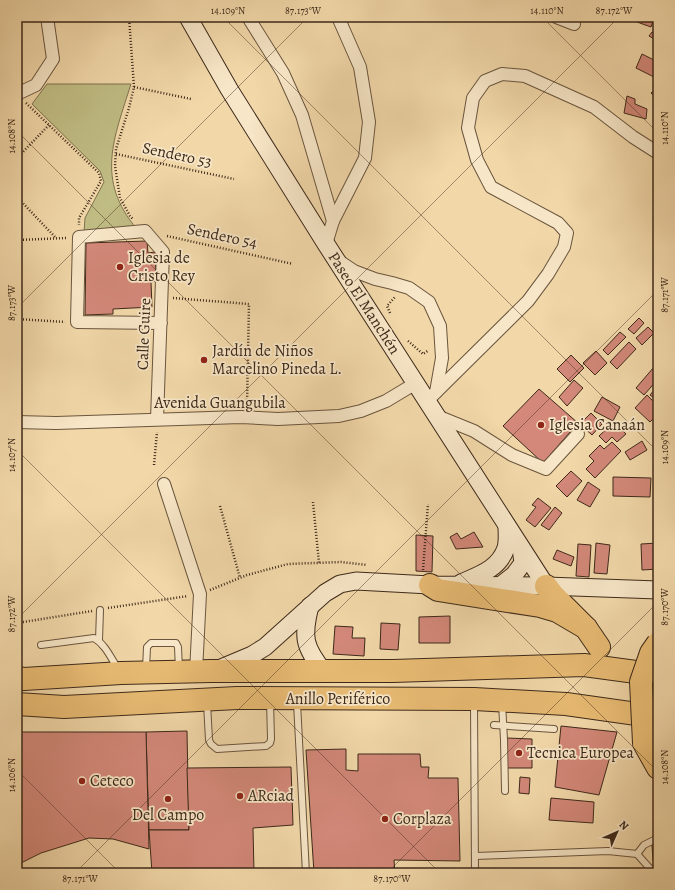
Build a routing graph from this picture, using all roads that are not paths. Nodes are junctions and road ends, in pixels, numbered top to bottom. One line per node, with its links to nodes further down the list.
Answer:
1 (47, 17): 7 (street)
2 (188, 17): 10 (main road, Paseo El Manchén)
3 (248, 17): 9 (street)
4 (338, 17): 9 (street)
5 (556, 17): 6 (street)
6 (574, 24)
7 (20, 96)
8 (658, 152): 14 (street)
9 (333, 221): 10 (street)
10 (326, 244): 11 (main road, Paseo El Manchén)
11 (336, 260): 13 (main road, Paseo El Manchén); 14 (street)
12 (161, 323): 12 (street, Calle Guire); 16 (street, Calle Guire)
13 (416, 383): 14 (main road, Paseo El Manchén); 16 (street, Avenida Guangubila)
14 (432, 396): 15 (main road, Paseo El Manchén)
15 (437, 416): 18 (street); 20 (main road, Paseo El Manchén)
16 (157, 419): 17 (street, Avenida Guangubila)
17 (17, 422)
18 (578, 434)
19 (164, 484): 34 (street)
20 (507, 526): 21 (main road, Paseo El Manchén); 23 (main road)
21 (521, 548): 24 (main road); 25 (main road, Paseo El Manchén)
22 (427, 578): 23 (main road); 27 (main road); 29 (highway)
23 (456, 585): 24 (main road)
24 (500, 586): 25 (main road)
25 (546, 586): 26 (main road); 29 (highway)
26 (658, 590)
27 (310, 606): 34 (main road); 35 (main road)
28 (100, 610): 30 (lane)
29 (586, 628): 33 (highway)
30 (98, 640): 32 (lane); 37 (lane)
31 (658, 643): 52 (highway, bridge)
32 (41, 645)
33 (599, 647)
34 (196, 672): 35 (highway, Anillo Periférico); 36 (highway, Anillo Periférico); 36 (lane)
35 (324, 672): 38 (highway, Anillo Periférico)
36 (145, 673): 37 (highway, Anillo Periférico)
37 (121, 674): 39 (highway, Anillo Periférico)
38 (658, 675)
39 (17, 678)
40 (420, 698): 42 (highway, Anillo Periférico); 43 (highway, Anillo Periférico); 47 (highway)
41 (270, 699): 42 (highway, Anillo Periférico); 44 (highway, Anillo Periférico); 44 (lane)
42 (297, 699): 58 (lane)
43 (474, 699): 45 (highway, Anillo Periférico); 56 (lane)
44 (207, 700): 46 (highway, Anillo Periférico)
45 (502, 700): 48 (highway, Anillo Periférico); 50 (lane)
46 (17, 704)
47 (658, 704)
48 (658, 717)
49 (494, 725): 50 (lane)
50 (503, 725): 51 (lane); 53 (lane)
51 (554, 729)
52 (658, 768)
53 (505, 791)
54 (658, 838): 55 (lane)
55 (637, 854): 56 (lane); 60 (lane)
56 (475, 856): 59 (lane)
57 (658, 871): 60 (lane)
58 (306, 873)
59 (475, 873)
60 (654, 873)

